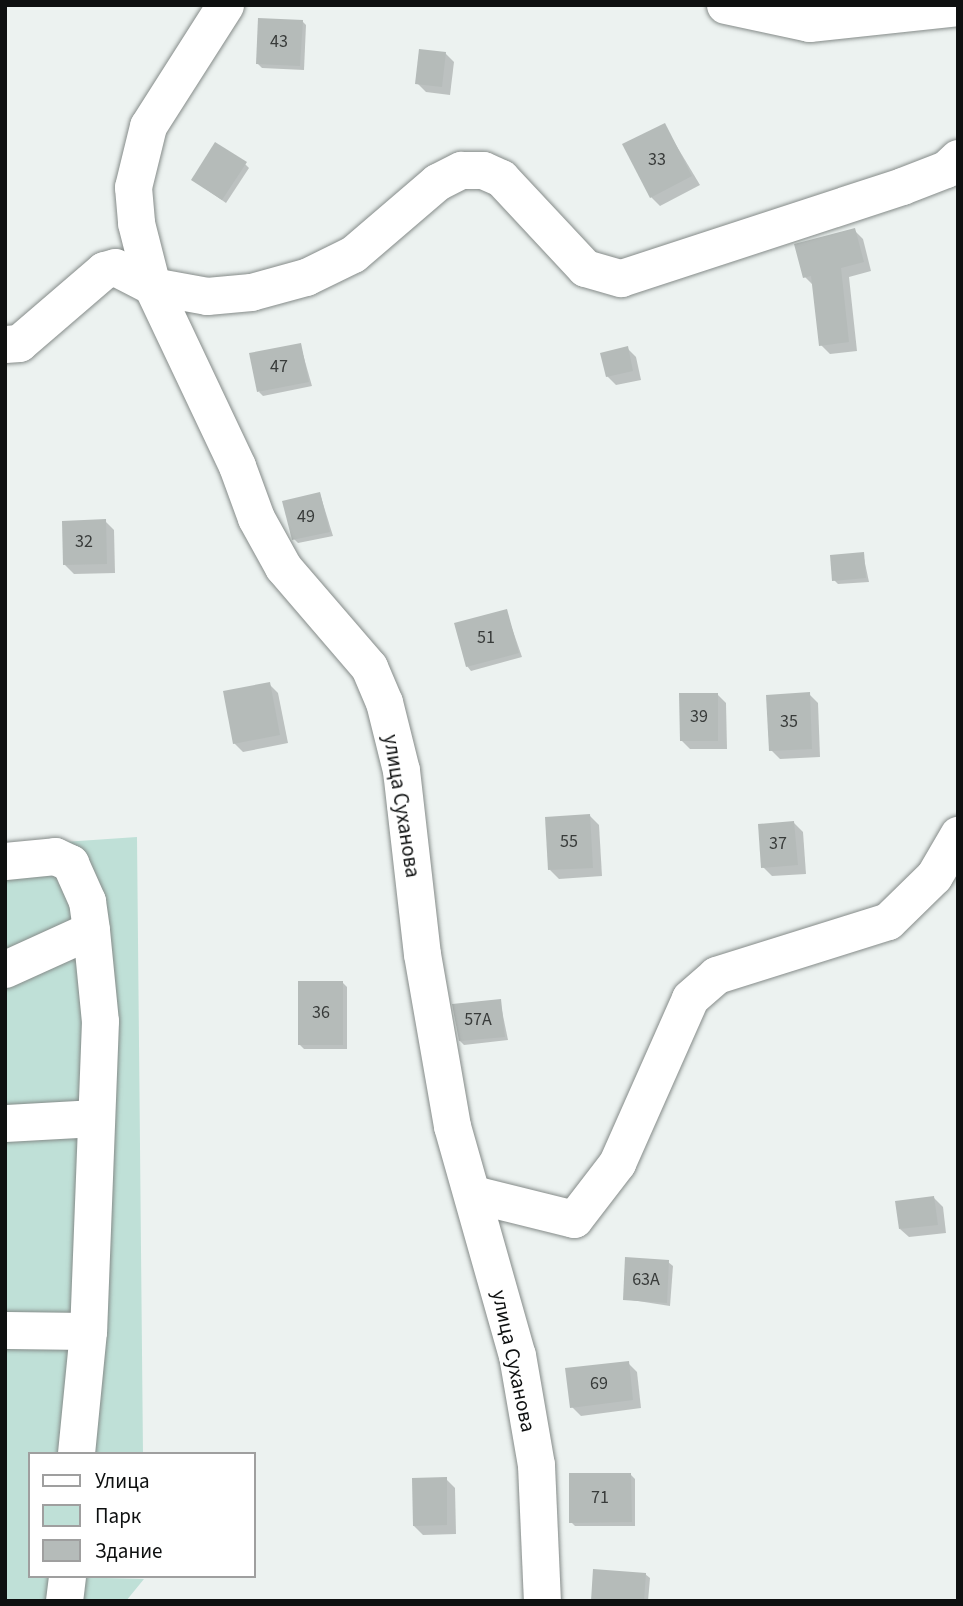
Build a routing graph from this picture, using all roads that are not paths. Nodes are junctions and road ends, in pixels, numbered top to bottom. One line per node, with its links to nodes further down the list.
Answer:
1 (225, 5): 5 (street, улица Суханова)
2 (725, 5): 3 (street)
3 (958, 7)
4 (958, 158): 5 (street)
5 (152, 286): 6 (street); 13 (street, улица Суханова)
6 (5, 344)
7 (958, 835): 13 (street)
8 (5, 861): 9 (street)
9 (91, 930): 10 (street); 11 (street)
10 (5, 969)
11 (95, 1118): 12 (street); 15 (street)
12 (5, 1123)
13 (473, 1194): 19 (street, улица Суханова)
14 (5, 1330): 15 (street)
15 (88, 1331): 16 (street)
16 (76, 1452)
17 (67, 1578): 18 (street)
18 (64, 1601)
19 (542, 1601)

